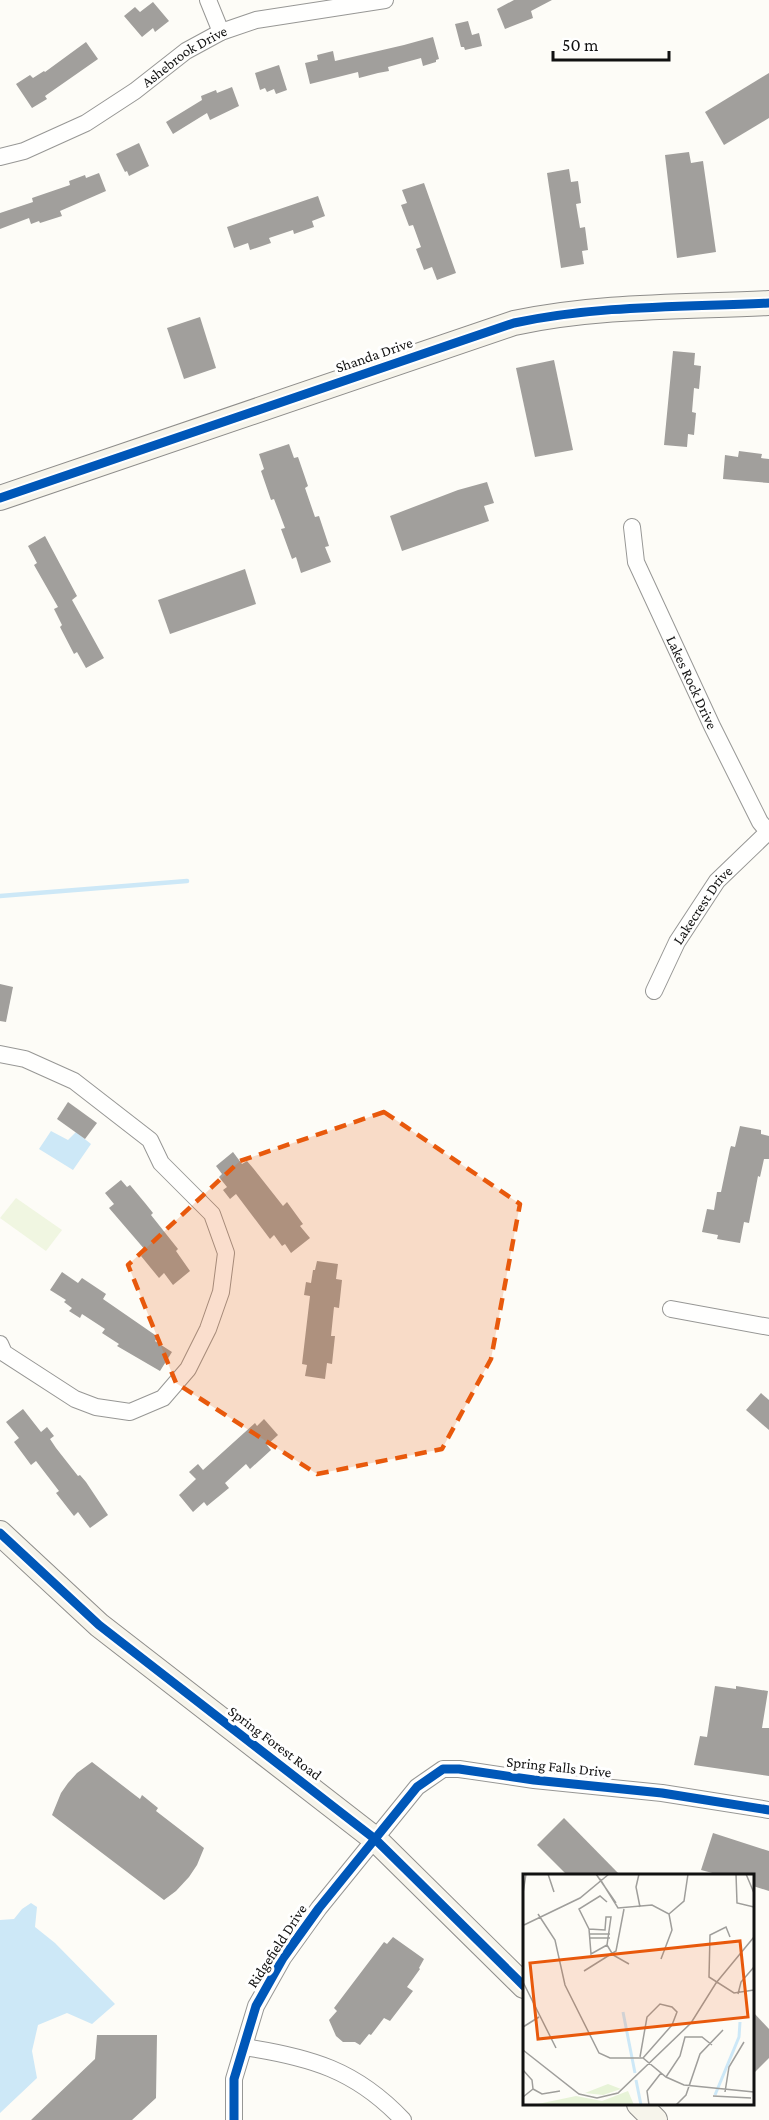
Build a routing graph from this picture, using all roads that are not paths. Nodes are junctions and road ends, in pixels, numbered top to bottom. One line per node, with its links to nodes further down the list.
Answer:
1 (208, 0): 3 (street)
2 (385, 0): 3 (street, Ashebrook Drive)
3 (221, 32): 4 (street, Ashebrook Drive)
4 (0, 157)
5 (769, 303): 6 (street, Shanda Drive)
6 (0, 498)
7 (632, 527): 8 (street, Lakes Rock Drive)
8 (769, 832): 9 (street, Lakecrest Drive)
9 (654, 991)
10 (0, 1054): 13 (street)
11 (671, 1310): 12 (street)
12 (769, 1327)
13 (0, 1344)
14 (0, 1533): 16 (street, Spring Forest Road)
15 (769, 1810): 16 (street, Spring Falls Drive)
16 (375, 1839): 17 (street, Spring Forest Road); 18 (street, Ridgefield Drive)
17 (523, 1984)
18 (244, 2047): 20 (street, Ridgefield Drive); 21 (street)
19 (641, 2105): 22 (street)
20 (234, 2120)
21 (403, 2120)
22 (655, 2120)

